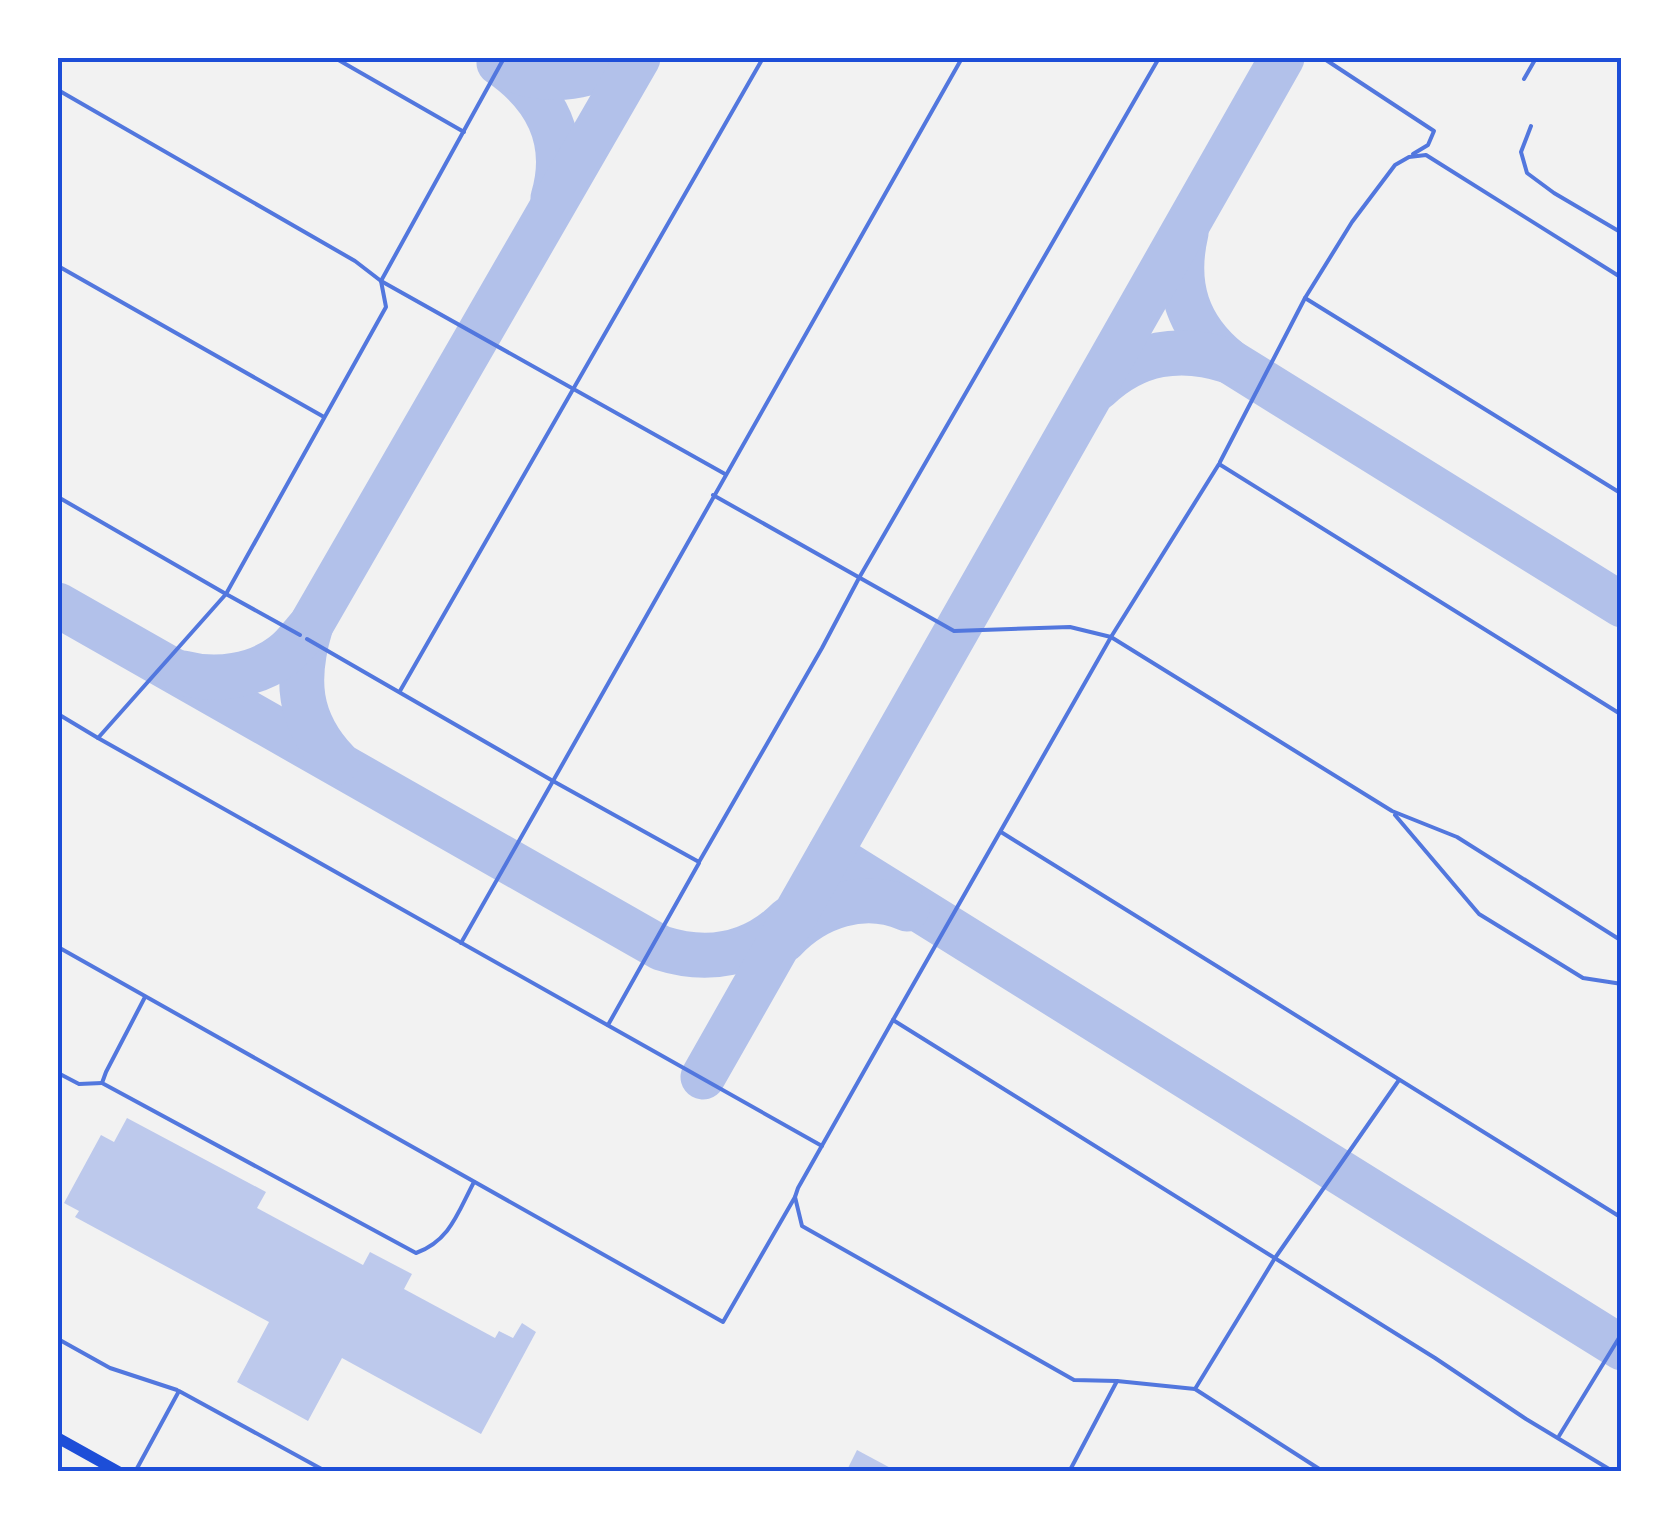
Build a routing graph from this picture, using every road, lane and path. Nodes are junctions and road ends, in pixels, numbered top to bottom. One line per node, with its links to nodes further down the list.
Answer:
1 (334, 58): 11 (lane)
2 (504, 58): 11 (lane)
3 (763, 58): 18 (lane)
4 (962, 58): 21 (lane)
5 (1159, 58): 25 (lane)
6 (1322, 58): 12 (lane)
7 (1536, 58): 8 (lane)
8 (1524, 78)
9 (58, 90): 16 (lane)
10 (1532, 126): 13 (lane)
11 (464, 132): 16 (lane)
12 (1409, 157): 15 (lane); 17 (lane)
13 (1622, 232)
14 (58, 266): 19 (lane)
15 (1622, 278)
16 (381, 282): 18 (lane); 19 (lane)
17 (1305, 298): 20 (lane); 22 (lane)
18 (573, 388): 21 (lane); 30 (lane)
19 (324, 417): 26 (lane)
20 (1219, 464): 28 (lane); 32 (lane)
21 (725, 474): 23 (lane)
22 (1622, 494)
23 (713, 495): 25 (lane); 34 (lane)
24 (58, 497): 26 (lane)
25 (858, 578): 28 (lane); 37 (lane)
26 (226, 594): 27 (lane); 33 (lane)
27 (300, 635)
28 (1111, 636): 35 (lane); 36 (lane)
29 (307, 640): 30 (lane)
30 (400, 692): 34 (lane)
31 (58, 714): 33 (lane)
32 (1622, 715)
33 (98, 738): 39 (lane)
34 (554, 780): 37 (lane); 39 (lane)
35 (1392, 811): 38 (lane); 41 (lane)
36 (1001, 832): 43 (lane); 46 (lane)
37 (699, 862): 44 (lane)
38 (1622, 941)
39 (461, 943): 44 (lane)
40 (58, 947): 42 (lane)
41 (1622, 984)
42 (145, 996): 47 (lane); 49 (lane)
43 (893, 1020): 48 (lane); 52 (lane)
44 (608, 1024): 48 (lane)
45 (58, 1072): 47 (lane)
46 (1399, 1080): 51 (lane); 52 (lane)
47 (102, 1083): 49 (lane)
48 (822, 1146): 50 (lane)
49 (474, 1182): 50 (lane)
50 (794, 1197): 55 (lane)
51 (1622, 1218)
52 (1275, 1258): 56 (lane); 58 (lane)
53 (1622, 1333): 58 (lane)
54 (58, 1339): 57 (lane)
55 (1117, 1381): 56 (lane); 63 (lane)
56 (1195, 1389): 64 (lane)
57 (179, 1390): 61 (lane); 62 (lane)
58 (1558, 1437): 65 (lane)
59 (58, 1438): 60 (main road)
60 (119, 1472)
61 (135, 1472)
62 (326, 1472)
63 (1069, 1472)
64 (1324, 1472)
65 (1614, 1472)

